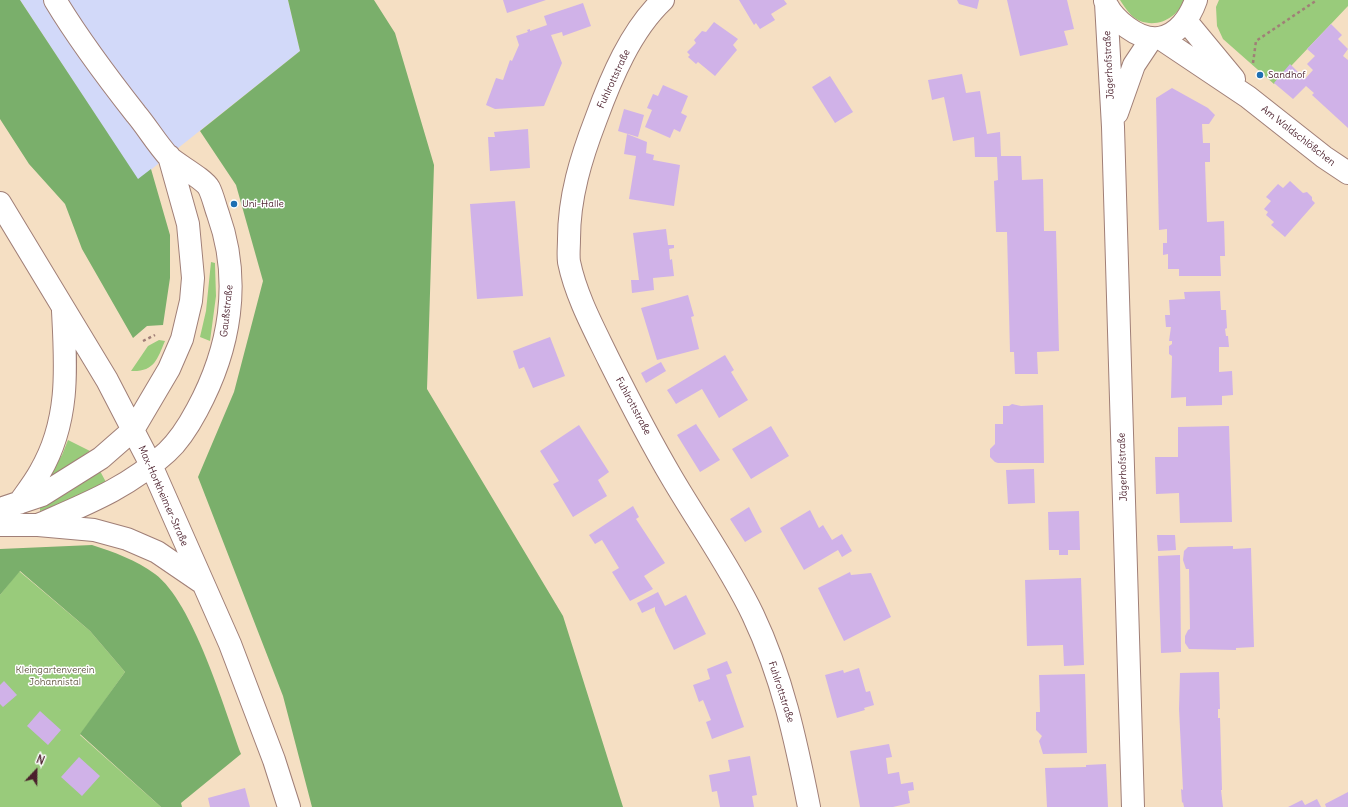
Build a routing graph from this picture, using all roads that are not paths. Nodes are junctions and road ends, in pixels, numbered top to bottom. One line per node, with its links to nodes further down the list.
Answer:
1 (55, 0): 9 (street, Gaußstraße)
2 (664, 0): 20 (street, Fuhlrottstraße)
3 (1196, 0): 5 (street)
4 (1105, 2): 6 (street, Am Waldschlößchen); 8 (street, Jägerhofstraße)
5 (1186, 21): 6 (street); 7 (street, Am Waldschlößchen)
6 (1156, 38): 7 (street, Am Waldschlößchen); 8 (street, Jägerhofstraße)
7 (1248, 97): 10 (street, Am Waldschlößchen)
8 (1113, 127): 21 (street, Jägerhofstraße)
9 (169, 156): 13 (street, Gaußstraße); 14 (street, Gaußstraße)
10 (1348, 173)
11 (0, 203): 12 (street, Max-Horkheimer-Straße)
12 (63, 308): 13 (street, Max-Horkheimer-Straße); 15 (street)
13 (133, 430): 14 (street, Max-Horkheimer-Straße); 15 (street, Gaußstraße)
14 (151, 465): 17 (street, Gaußstraße); 18 (street, Max-Horkheimer-Straße)
15 (10, 506)
16 (0, 525): 17 (street)
17 (38, 525): 18 (street)
18 (201, 582): 19 (street, Max-Horkheimer-Straße)
19 (289, 807)
20 (809, 807)
21 (1133, 807)

